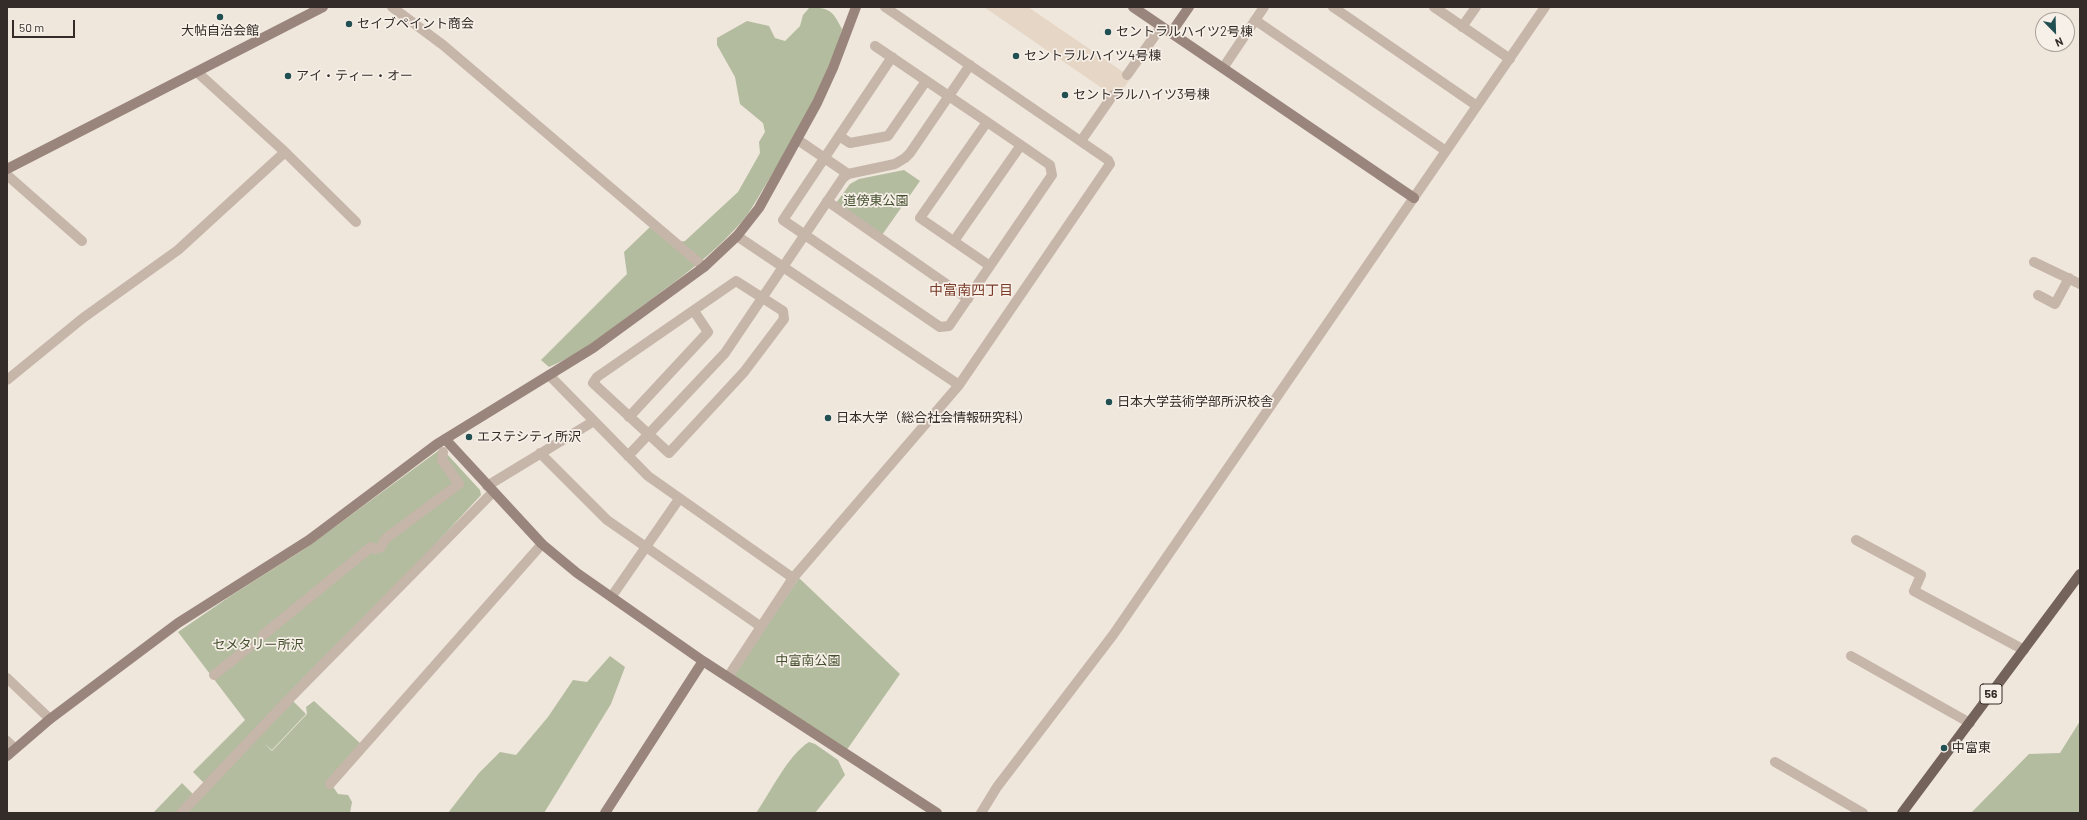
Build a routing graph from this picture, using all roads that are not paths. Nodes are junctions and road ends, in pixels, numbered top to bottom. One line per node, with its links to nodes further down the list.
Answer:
1 (323, 7): 21 (street)
2 (392, 7): 48 (street)
3 (856, 7): 29 (street)
4 (885, 7): 19 (street)
5 (1133, 7): 13 (street)
6 (1189, 7): 15 (street)
7 (1333, 7): 26 (street)
8 (1434, 7): 14 (street)
9 (1476, 7): 14 (street)
10 (1545, 7): 18 (street)
11 (1262, 8): 12 (street)
12 (1255, 20): 20 (street); 32 (street)
13 (1161, 27): 15 (street); 22 (street)
14 (1462, 27): 18 (street)
15 (1171, 33): 20 (street)
16 (875, 46): 17 (street)
17 (892, 58): 23 (street); 28 (street)
18 (1510, 59): 26 (street)
19 (970, 65): 25 (street); 30 (street)
20 (1223, 68): 38 (street)
21 (197, 72): 33 (street); 35 (street)
22 (1128, 75)
23 (926, 81): 25 (street); 28 (street)
24 (1113, 95): 30 (street)
25 (949, 96): 27 (street); 36 (street)
26 (1477, 106): 32 (street)
27 (987, 122): 31 (street); 44 (street)
28 (838, 136): 34 (street)
29 (798, 140): 34 (street); 42 (street)
30 (1081, 141): 57 (street)
31 (1021, 145): 44 (street); 47 (street)
32 (1446, 151): 38 (street)
33 (285, 152): 40 (street); 56 (street)
34 (824, 158): 36 (street); 41 (street)
35 (7, 169)
36 (848, 174): 39 (street)
37 (7, 175): 43 (street)
38 (1414, 198): 91 (street)
39 (827, 201): 41 (street); 53 (street)
40 (356, 222)
41 (804, 235): 46 (street); 53 (street)
42 (737, 236): 46 (street); 48 (street)
43 (82, 241)
44 (954, 241): 47 (street)
45 (2034, 262): 49 (street)
46 (783, 266): 52 (street); 57 (street)
47 (990, 266): 53 (street)
48 (704, 267): 55 (street)
49 (2069, 278): 50 (street); 51 (street)
50 (2080, 284)
51 (2038, 295)
52 (762, 298): 54 (street); 60 (street); 60 (street)
53 (968, 299)
54 (694, 311): 58 (street); 58 (street)
55 (549, 375): 59 (street); 61 (street)
56 (7, 380)
57 (959, 385): 71 (street)
58 (629, 417): 60 (street)
59 (594, 421): 63 (street); 64 (street)
60 (648, 436): 64 (street)
61 (445, 439): 65 (street); 82 (street)
62 (443, 452): 74 (street)
63 (540, 453): 65 (street); 69 (street)
64 (628, 456): 66 (street)
65 (490, 489): 68 (street); 88 (street)
66 (679, 499): 69 (street); 71 (street)
67 (1856, 540): 76 (street)
68 (542, 544): 72 (street); 87 (street)
69 (646, 547): 72 (street); 73 (street)
70 (2080, 574): 76 (main road, 56)
71 (793, 578): 73 (street)
72 (612, 596): 78 (street)
73 (760, 626): 80 (street)
74 (263, 635)
75 (248, 647): 79 (street)
76 (2024, 650): 83 (main road, 56)
77 (1851, 656): 83 (street)
78 (703, 661): 80 (street); 89 (street)
79 (214, 675)
80 (728, 677): 90 (street)
81 (7, 678): 82 (street)
82 (50, 719): 84 (street)
83 (1970, 723): 93 (main road, 56)
84 (11, 745): 85 (street)
85 (7, 756)
86 (1775, 762): 92 (street)
87 (330, 784)
88 (181, 813)
89 (605, 813)
90 (937, 813)
91 (980, 813)
92 (1863, 813)
93 (1902, 813)

